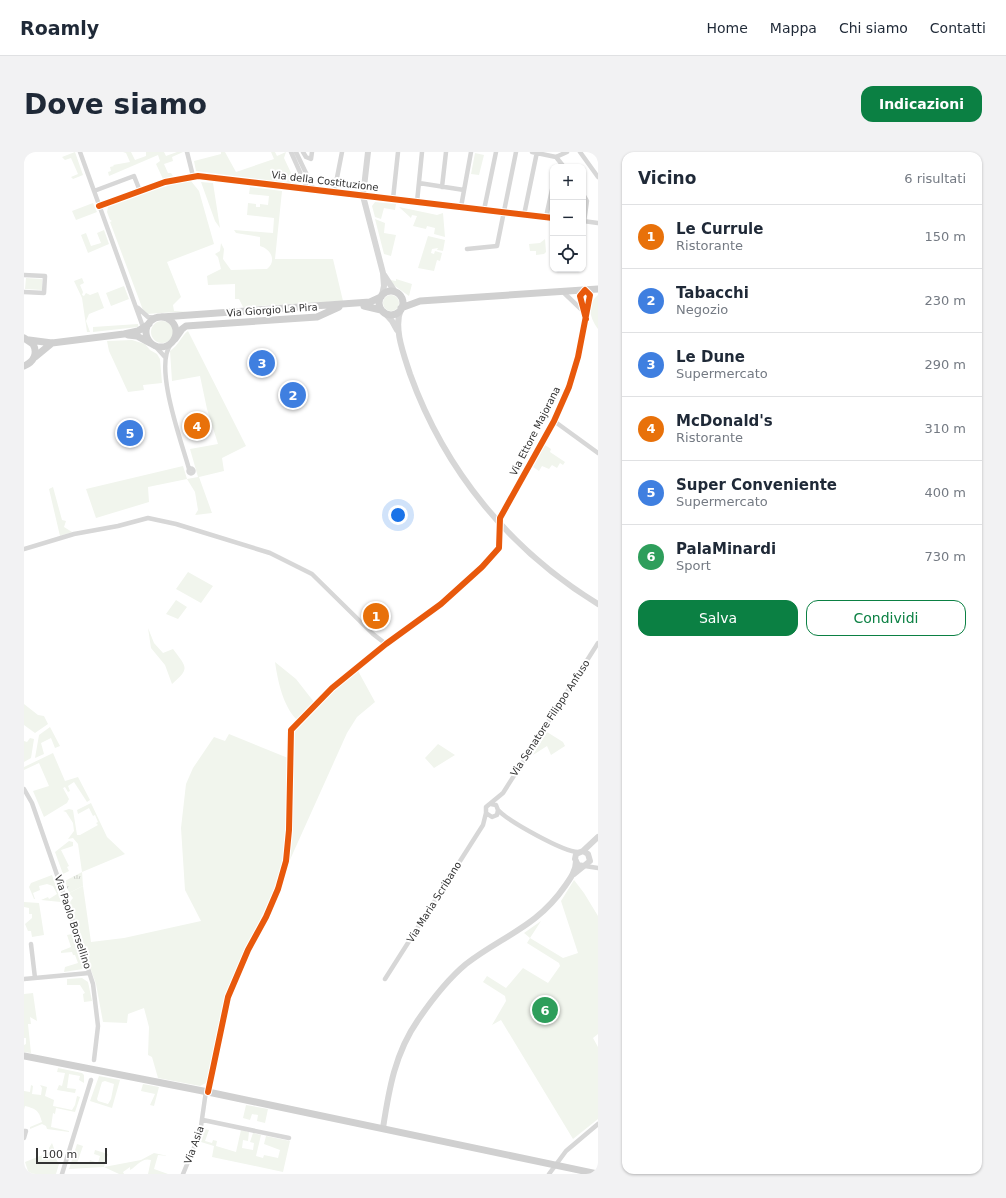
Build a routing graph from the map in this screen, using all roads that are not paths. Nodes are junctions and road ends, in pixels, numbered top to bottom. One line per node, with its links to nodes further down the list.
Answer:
1 (80, 152): 28 (street)
2 (187, 152): 21 (street)
3 (291, 152): 26 (street)
4 (296, 152): 26 (street)
5 (303, 152): 6 (street)
6 (312, 152)
7 (342, 152): 29 (street)
8 (368, 152): 30 (street)
9 (398, 152): 31 (street)
10 (422, 152): 23 (street)
11 (446, 152): 24 (street)
12 (471, 152): 27 (street)
13 (496, 152): 36 (street)
14 (516, 152): 37 (street)
15 (535, 152): 18 (street); 38 (street)
16 (567, 152): 18 (street)
17 (580, 152): 22 (street)
18 (557, 158): 19 (street); 20 (street)
19 (557, 164)
20 (562, 164)
21 (193, 176): 25 (street, Via della Costituzione); 26 (street, Via della Costituzione)
22 (598, 176)
23 (419, 183): 24 (street); 33 (street)
24 (442, 187): 27 (street)
25 (140, 190): 28 (street); 34 (street, Via della Costituzione)
26 (311, 190): 29 (street, Via della Costituzione)
27 (464, 190): 35 (street)
28 (94, 191): 34 (street)
29 (334, 193): 30 (street, Via della Costituzione)
30 (363, 196): 31 (street, Via della Costituzione); 44 (street)
31 (393, 199): 33 (street, Via della Costituzione)
32 (550, 199): 39 (street)
33 (417, 202): 35 (street, Via della Costituzione)
34 (99, 206): 54 (street)
35 (461, 207): 36 (street, Via della Costituzione)
36 (484, 210): 37 (street, Via della Costituzione)
37 (504, 212): 38 (street, Via della Costituzione); 43 (street)
38 (524, 214): 39 (street, Via della Costituzione)
39 (546, 217): 40 (street, Via della Costituzione)
40 (550, 218)
41 (586, 222): 42 (street)
42 (598, 223)
43 (467, 249)
44 (383, 273): 50 (street); 51 (street)
45 (24, 275): 48 (street)
46 (585, 290): 47 (main road); 49 (main road); 53 (street); 57 (street)
47 (598, 290): 53 (street)
48 (24, 292)
49 (562, 292): 52 (main road); 57 (street)
50 (397, 293): 51 (main road); 52 (main road); 55 (main road)
51 (381, 296): 56 (main road); 58 (main road, Via Giorgio La Pira)
52 (420, 301): 55 (main road)
53 (589, 302): 59 (street, Via Ettore Majorana)
54 (135, 304): 58 (street); 60 (street)
55 (401, 308): 56 (main road); 61 (street)
56 (383, 311): 61 (street); 64 (main road, Via Giorgio La Pira)
57 (585, 313): 59 (street)
58 (160, 317): 60 (main road); 64 (main road)
59 (586, 319): 70 (street, Via Ettore Majorana)
60 (146, 326): 62 (main road); 66 (main road)
61 (398, 332): 73 (street)
62 (124, 334): 65 (main road); 66 (main road)
63 (27, 339): 65 (main road); 67 (main road)
64 (173, 342): 66 (main road); 68 (street)
65 (52, 343): 67 (main road)
66 (151, 343): 68 (street)
67 (34, 358): 69 (main road)
68 (165, 358): 72 (street)
69 (24, 366)
70 (554, 421): 71 (street); 73 (street, Via Ettore Majorana)
71 (598, 453)
72 (189, 469)
73 (500, 525): 75 (street); 77 (street, Via Ettore Majorana)
74 (24, 548): 77 (street)
75 (598, 604)
76 (598, 643): 79 (street, Via Senatore Filippo Anfuso)
77 (386, 644): 102 (street, Via Asia)
78 (24, 789): 95 (street, Via Paolo Borsellino)
79 (502, 793): 80 (street); 81 (street)
80 (491, 804): 81 (street); 82 (street)
81 (498, 809): 83 (street); 84 (street)
82 (486, 813): 83 (street); 85 (street)
83 (493, 817): 84 (street); 85 (street)
84 (511, 821): 87 (street)
85 (483, 825): 98 (street, Via Maria Scribano)
86 (596, 839): 88 (street); 89 (street)
87 (566, 850): 88 (street); 90 (street)
88 (582, 851): 89 (street); 90 (street)
89 (590, 858): 91 (street); 92 (street)
90 (575, 860): 91 (street); 93 (street)
91 (584, 866): 92 (street); 93 (street)
92 (598, 867)
93 (571, 876): 105 (street)
94 (30, 944): 96 (street)
95 (89, 973): 96 (street); 100 (street, Via Paolo Borsellino)
96 (35, 978): 97 (street)
97 (24, 979)
98 (385, 979)
99 (24, 1056): 102 (main road)
100 (94, 1060)
101 (91, 1080): 110 (street)
102 (207, 1092): 103 (street, Via Asia); 105 (main road)
103 (203, 1120): 108 (street); 111 (street, Via Asia)
104 (598, 1124): 109 (street)
105 (383, 1128): 109 (main road)
106 (24, 1131): 107 (street)
107 (24, 1138)
108 (289, 1138)
109 (556, 1165): 112 (street); 113 (main road)
110 (62, 1174)
111 (183, 1174)
112 (549, 1174)
113 (598, 1174)

